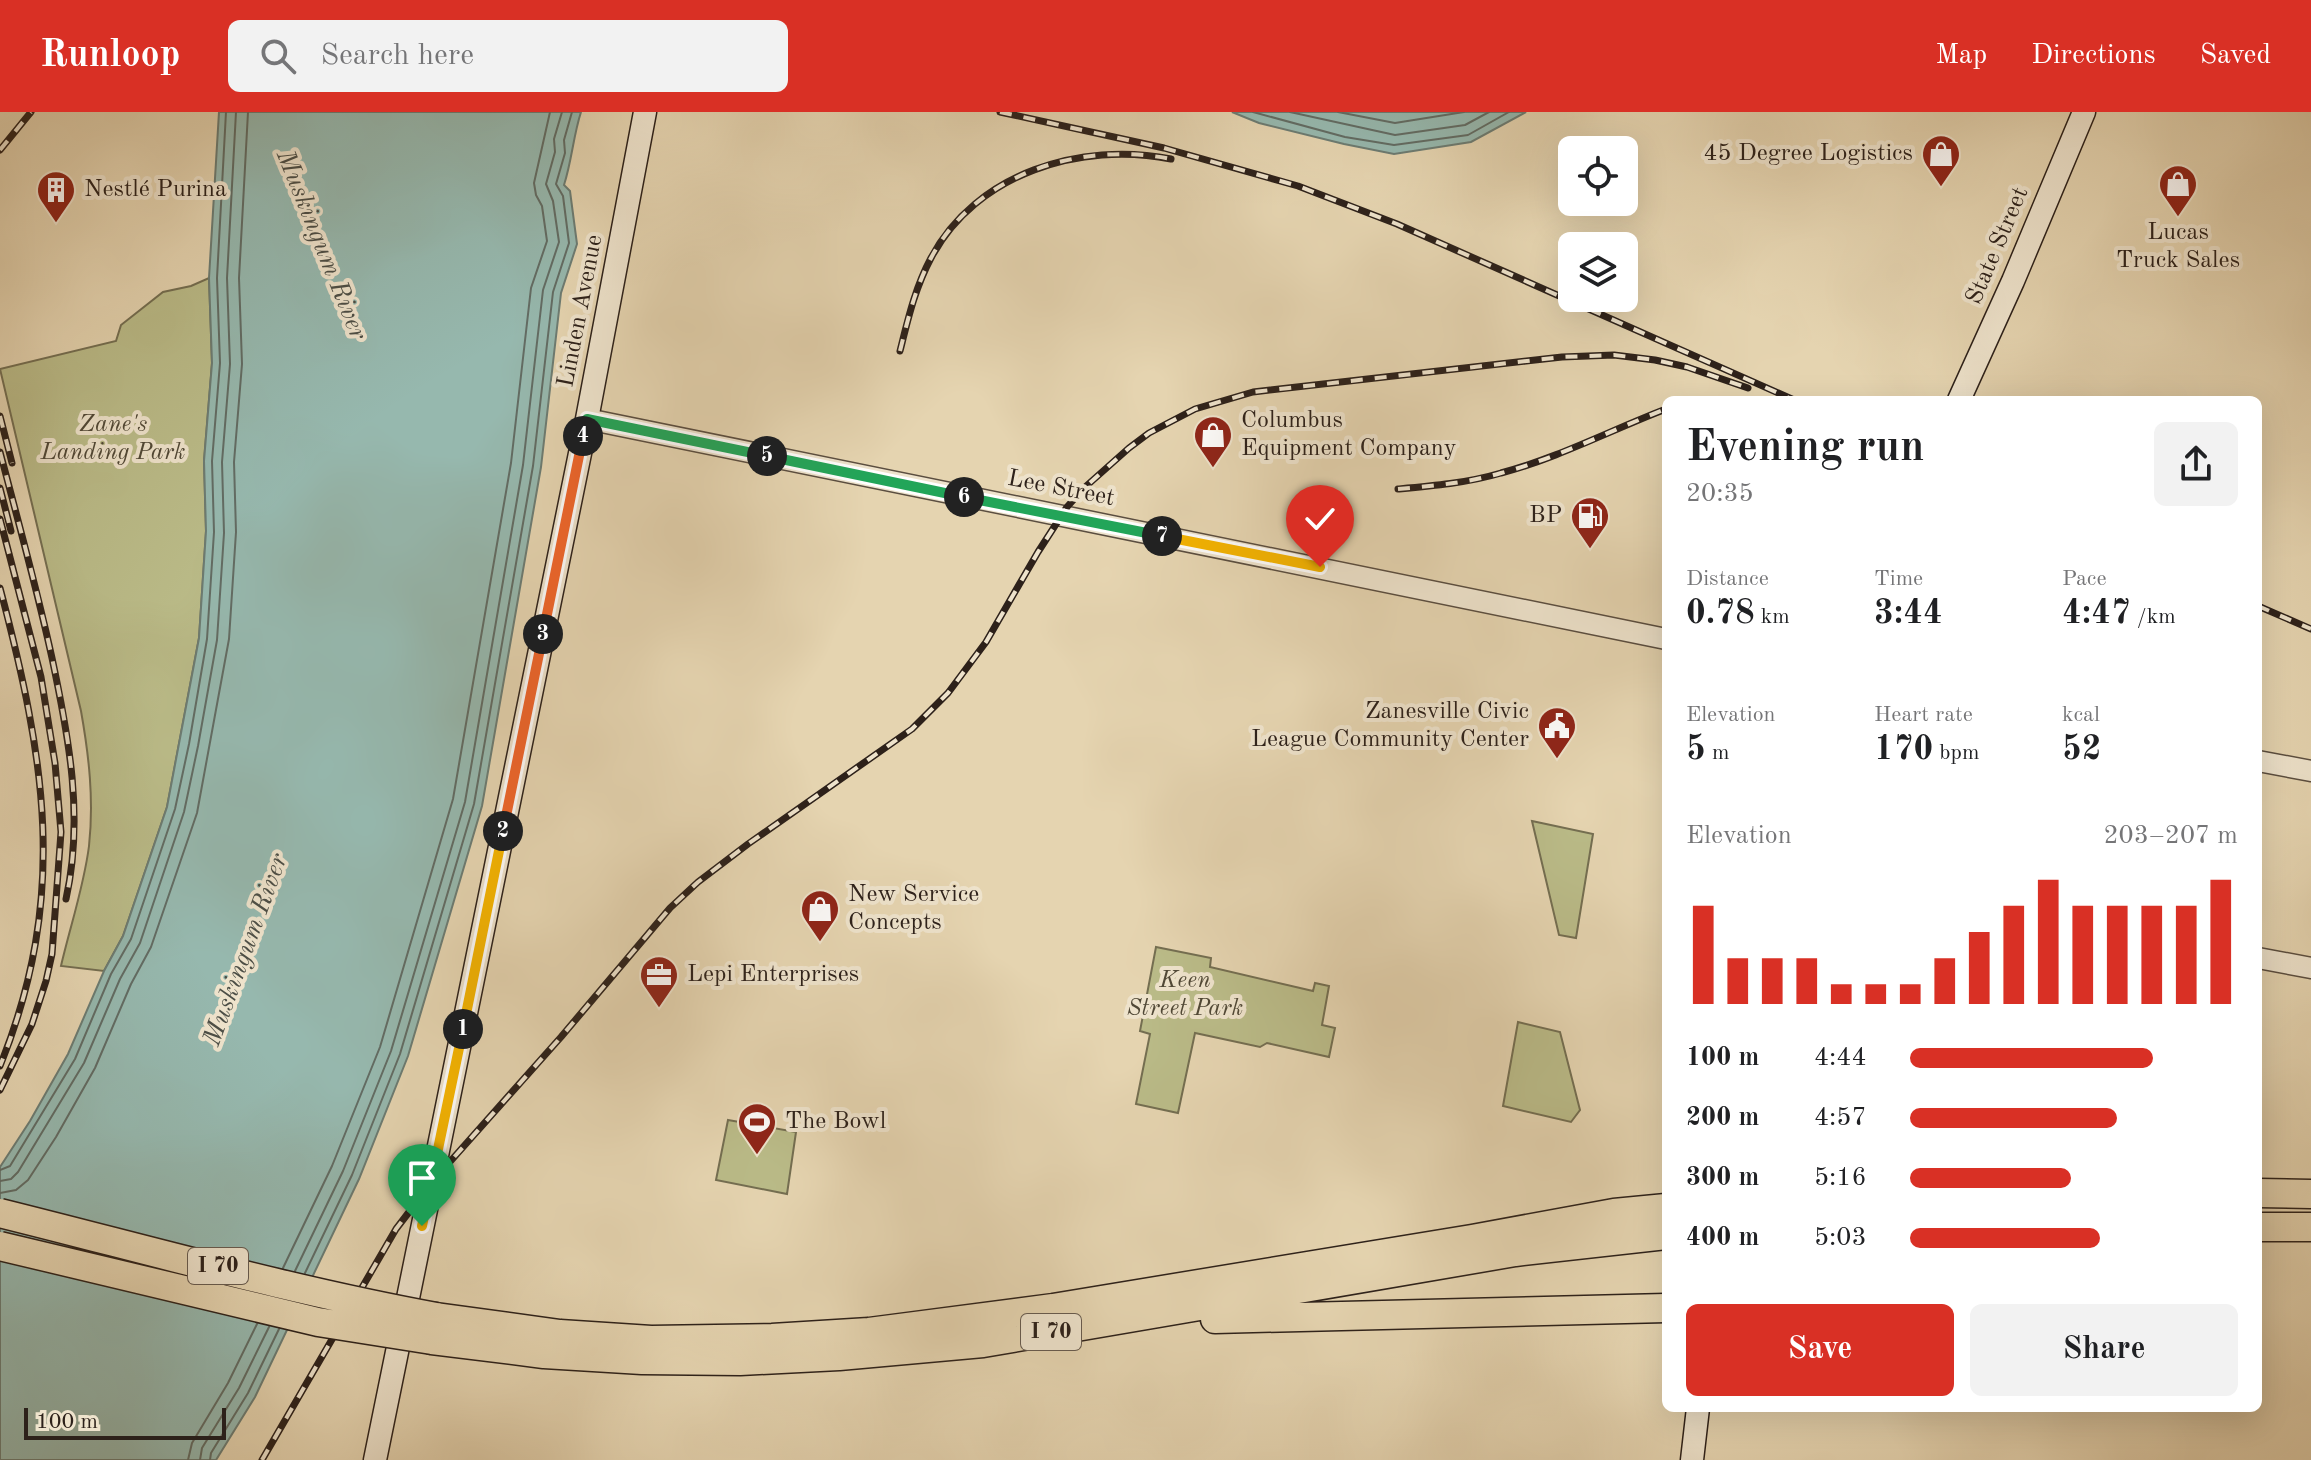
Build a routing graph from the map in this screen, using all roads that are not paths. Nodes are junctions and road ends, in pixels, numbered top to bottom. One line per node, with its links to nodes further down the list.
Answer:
1 (645, 112): 4 (main road, Linden Avenue)
2 (2084, 112): 3 (main road, State Street)
3 (1961, 396)
4 (587, 419): 5 (street, Lee Street); 22 (main road, Linden Avenue)
5 (1662, 638)
6 (2262, 762): 7 (street)
7 (2311, 771)
8 (2262, 959): 9 (street)
9 (2311, 968)
10 (2262, 1193): 11 (highway)
11 (2311, 1194)
12 (1662, 1208): 20 (highway, I 70)
13 (0, 1213): 20 (highway, I 70, bridge)
14 (2311, 1227): 15 (highway)
15 (2262, 1228)
16 (1662, 1235): 19 (highway, I 70)
17 (0, 1246): 20 (highway, I 70, bridge)
18 (1662, 1308): 19 (highway)
19 (1118, 1321): 20 (highway, I 70)
20 (434, 1328)
21 (1698, 1412): 23 (main road)
22 (375, 1460)
23 (1692, 1460)

